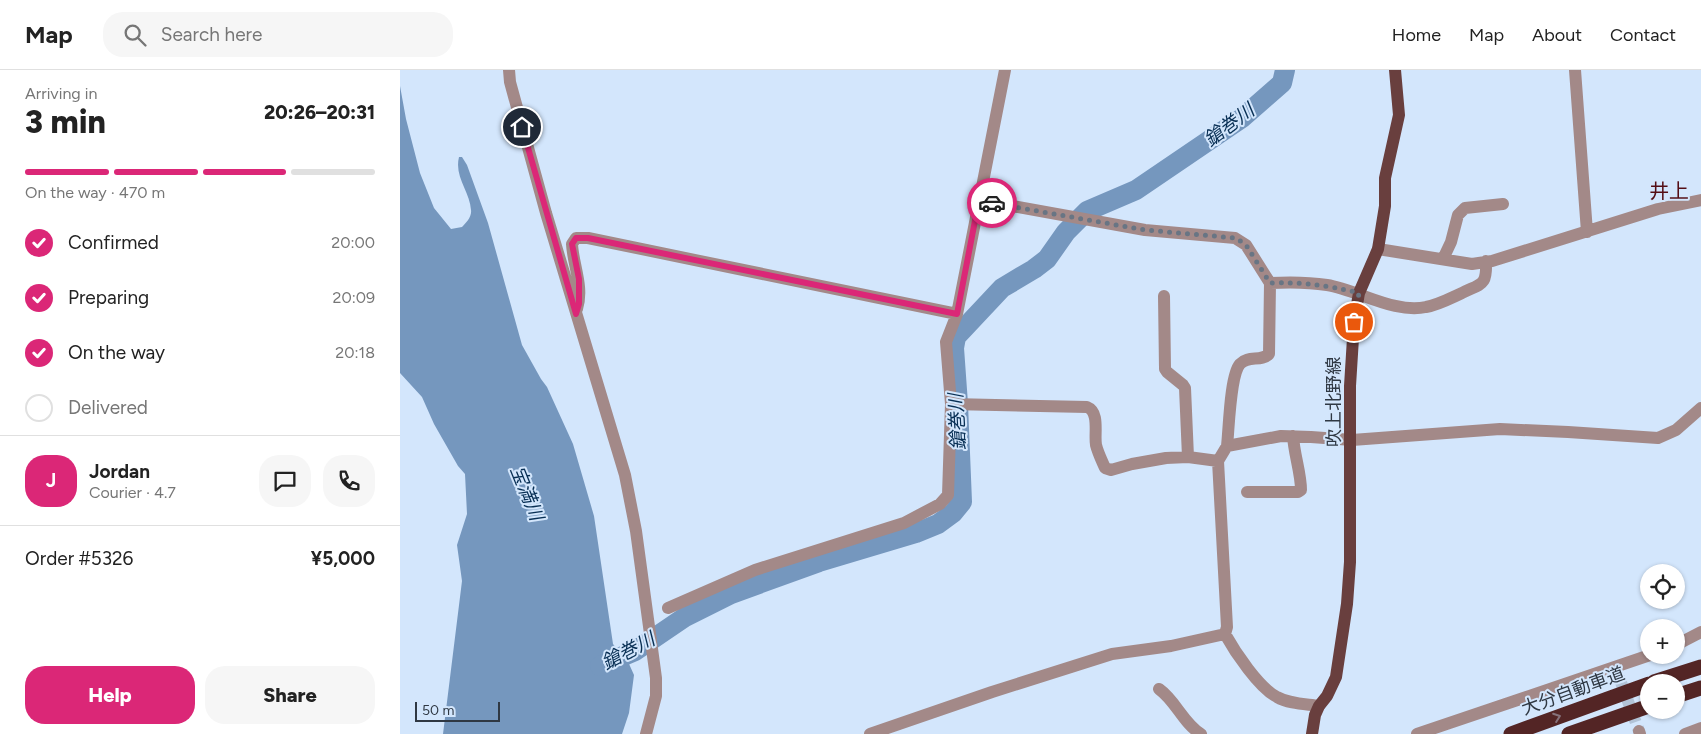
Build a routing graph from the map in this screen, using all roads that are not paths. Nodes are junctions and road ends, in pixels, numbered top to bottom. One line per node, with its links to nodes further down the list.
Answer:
1 (509, 70): 15 (street)
2 (1005, 70): 5 (street)
3 (1394, 70): 9 (main road, 吹上北野線)
4 (1575, 70): 8 (street)
5 (979, 200): 12 (street); 16 (street)
6 (1701, 200): 8 (street)
7 (1503, 204): 10 (street)
8 (1587, 232): 11 (street)
9 (1378, 249): 10 (street); 13 (main road, 吹上北野線)
10 (1443, 259): 11 (street)
11 (1486, 262): 13 (street)
12 (1270, 283): 13 (street); 21 (street)
13 (1359, 293): 20 (main road, 吹上北野線)
14 (1164, 296): 22 (street)
15 (576, 314): 16 (street); 39 (street)
16 (957, 314): 17 (street)
17 (951, 404): 22 (street); 25 (street)
18 (1701, 408): 20 (street)
19 (1293, 436): 20 (street); 21 (street); 24 (street)
20 (1352, 440): 36 (main road, 吹上北野線)
21 (1227, 446): 23 (street)
22 (1188, 457): 23 (street)
23 (1218, 461): 27 (street)
24 (1248, 492)
25 (668, 608)
26 (1701, 632): 28 (street)
27 (1226, 634): 36 (street); 40 (street)
28 (1685, 640)
29 (1640, 660): 43 (street)
30 (1701, 667): 31 (highway)
31 (1679, 674)
32 (1640, 687): 44 (highway, 大分自動車道, one-way to 32)
33 (1701, 688): 35 (highway)
34 (1159, 689): 41 (street)
35 (1685, 693)
36 (1319, 706): 42 (main road, 吹上北野線)
37 (1640, 709): 45 (highway)
38 (1701, 728): 46 (street)
39 (646, 734)
40 (870, 734)
41 (1201, 734)
42 (1312, 734)
43 (1417, 734)
44 (1511, 734)
45 (1569, 734)
46 (1685, 734)

